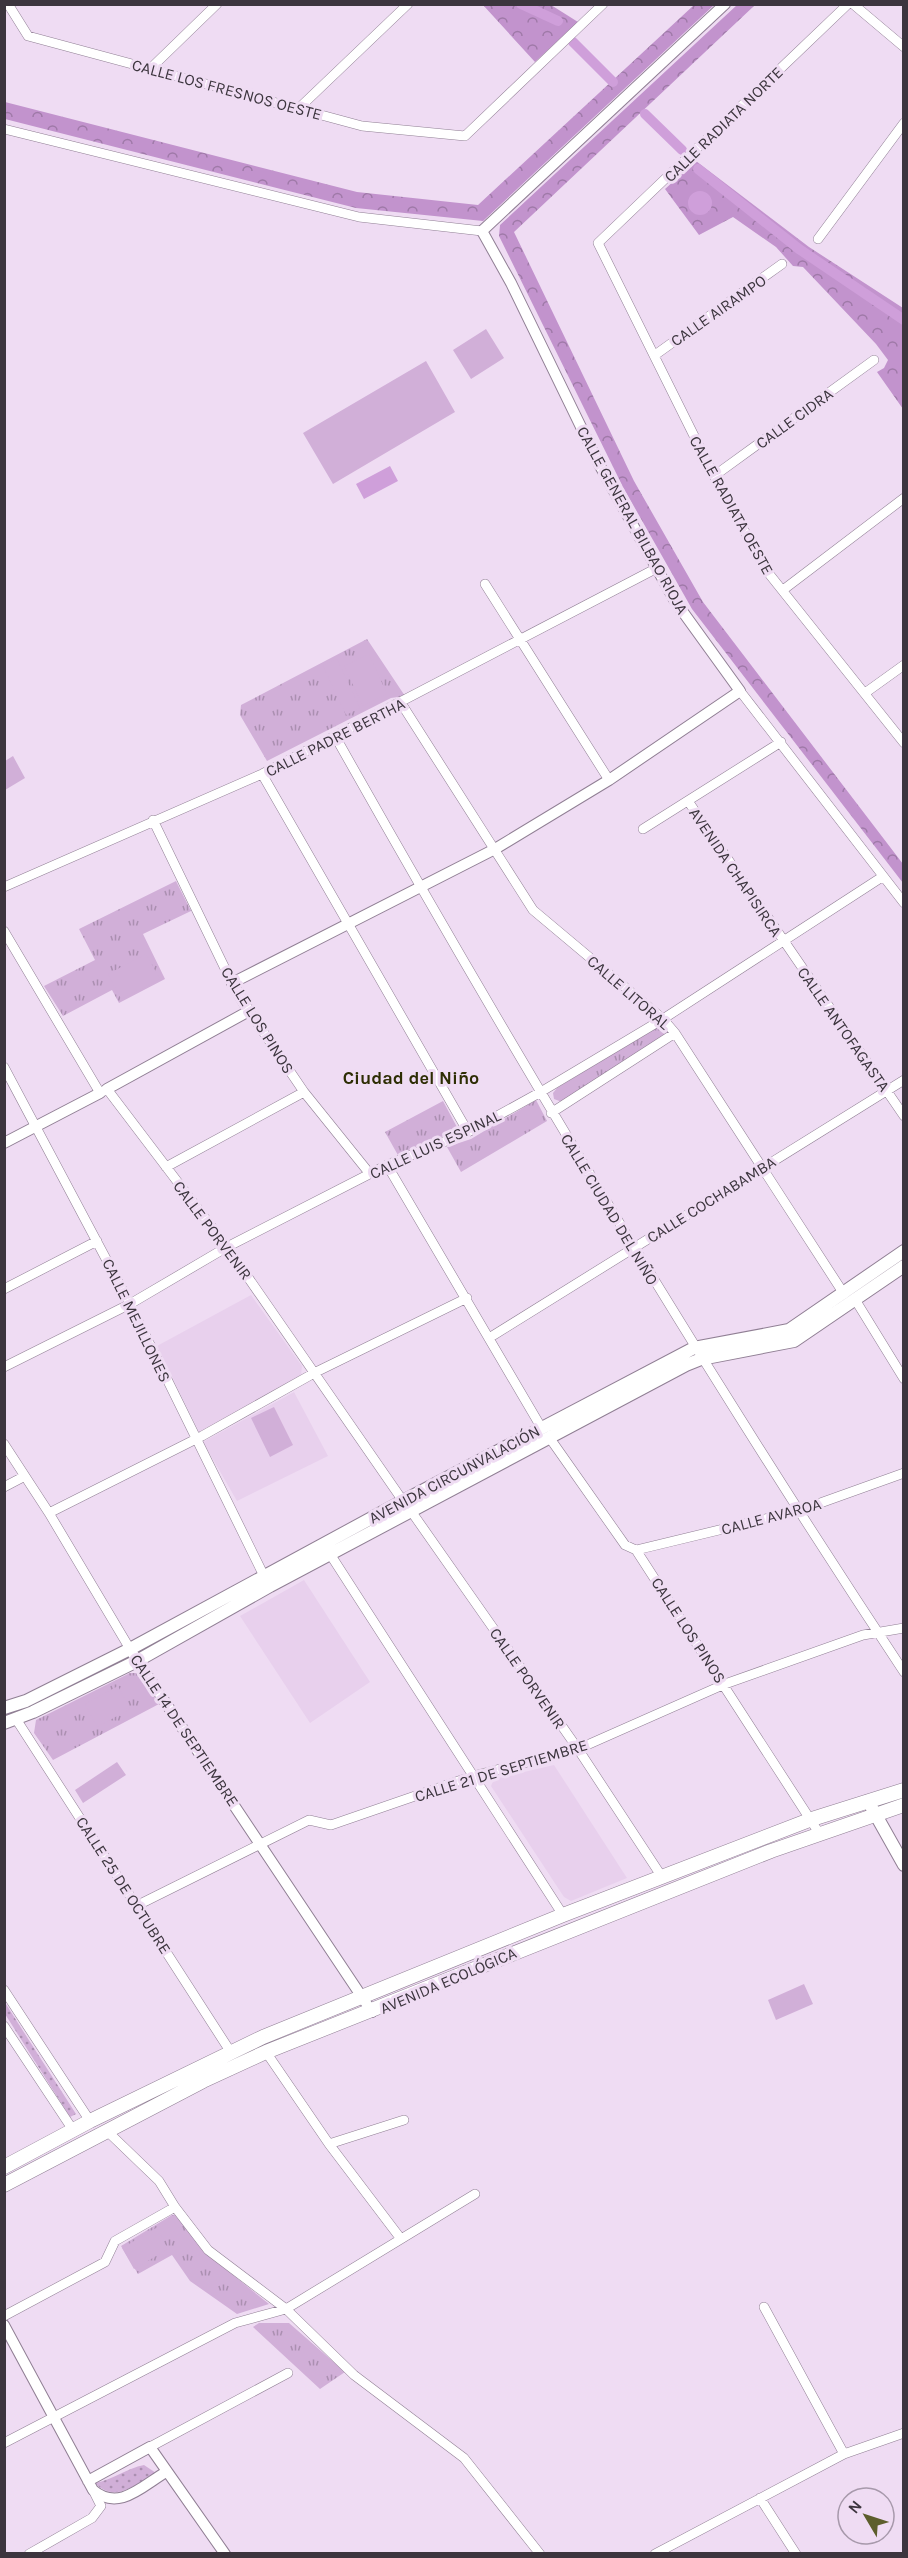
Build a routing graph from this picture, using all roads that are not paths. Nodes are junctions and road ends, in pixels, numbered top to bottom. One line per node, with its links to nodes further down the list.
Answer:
1 (22, 4): 7 (street)
2 (217, 4): 9 (street)
3 (408, 4): 10 (street)
4 (603, 4): 10 (street, CALLE LOS FRESNOS OESTE)
5 (725, 4): 13 (street)
6 (851, 4): 8 (street); 15 (street, CALLE RADIATA NORTE)
7 (11, 8): 9 (street, CALLE LOS FRESNOS OESTE)
8 (903, 47)
9 (151, 68): 10 (street, CALLE LOS FRESNOS OESTE)
10 (298, 109)
11 (903, 123): 14 (street)
12 (4, 129): 13 (street)
13 (482, 231): 21 (street, CALLE GENERAL BILBAO RIOJA)
14 (818, 239)
15 (598, 243): 17 (street, CALLE RADIATA OESTE)
16 (782, 264): 17 (street, CALLE AIRAMPO)
17 (655, 355): 19 (street, CALLE RADIATA OESTE)
18 (874, 360): 19 (street, CALLE CIDRA)
19 (714, 476): 23 (street, CALLE RADIATA OESTE)
20 (903, 498): 23 (street)
21 (657, 568): 24 (street, CALLE PADRE BERTHA); 26 (street, CALLE GENERAL BILBAO RIOJA)
22 (485, 584): 24 (street)
23 (783, 590): 27 (street, CALLE RADIATA OESTE)
24 (521, 641): 28 (street, CALLE PADRE BERTHA); 33 (street)
25 (903, 665): 27 (street)
26 (740, 691): 30 (street, CALLE GENERAL BILBAO RIOJA); 33 (street)
27 (866, 693): 31 (street, CALLE RADIATA OESTE)
28 (401, 703): 29 (street, CALLE PADRE BERTHA); 37 (street, CALLE LITORAL)
29 (334, 736): 32 (street, CALLE PADRE BERTHA); 40 (street, CALLE CIUDAD DEL NIÑO)
30 (781, 742): 34 (street); 38 (street, CALLE GENERAL BILBAO RIOJA)
31 (903, 743)
32 (262, 774): 35 (street, CALLE PADRE BERTHA); 42 (street)
33 (609, 780): 37 (street)
34 (688, 801): 36 (street); 44 (street, AVENIDA CHAPISIRCA)
35 (153, 820): 39 (street, CALLE PADRE BERTHA); 45 (street, CALLE LOS PINOS)
36 (643, 829)
37 (495, 849): 40 (street); 47 (street, CALLE LITORAL)
38 (882, 877): 41 (street, CALLE GENERAL BILBAO RIOJA); 44 (street, CALLE LUIS ESPINAL)
39 (4, 887)
40 (420, 887): 42 (street); 54 (street, CALLE CIUDAD DEL NIÑO)
41 (903, 903)
42 (349, 925): 45 (street); 58 (street)
43 (4, 931): 51 (street, CALLE PORVENIR)
44 (784, 942): 47 (street, CALLE LUIS ESPINAL); 52 (street, CALLE ANTOFAGASTA)
45 (232, 983): 46 (street, CALLE LOS PINOS)
46 (249, 1011): 51 (street); 53 (street, CALLE LOS PINOS)
47 (663, 1018): 48 (street, CALLE LITORAL); 54 (street, CALLE LUIS ESPINAL)
48 (675, 1033): 55 (street); 62 (street, CALLE LITORAL)
49 (4, 1067): 57 (street, CALLE MEJILLONES)
50 (903, 1080): 52 (street, CALLE COCHABAMBA)
51 (104, 1091): 57 (street); 61 (street, CALLE PORVENIR)
52 (887, 1091): 56 (street, CALLE ANTOFAGASTA); 62 (street, CALLE COCHABAMBA)
53 (304, 1092): 61 (street); 63 (street, CALLE LOS PINOS)
54 (539, 1093): 55 (street, CALLE CIUDAD DEL NIÑO); 58 (street, CALLE LUIS ESPINAL)
55 (551, 1113): 66 (street, CALLE CIUDAD DEL NIÑO)
56 (903, 1116)
57 (36, 1127): 59 (street); 64 (street, CALLE MEJILLONES)
58 (468, 1132): 60 (street, CALLE LUIS ESPINAL)
59 (4, 1143)
60 (387, 1165): 63 (street, CALLE LUIS ESPINAL); 71 (street, CALLE LOS PINOS)
61 (166, 1167): 65 (street, CALLE PORVENIR)
62 (763, 1167): 66 (street, CALLE COCHABAMBA); 70 (street, CALLE LITORAL)
63 (370, 1174): 65 (street, CALLE LUIS ESPINAL)
64 (97, 1241): 69 (street); 73 (street, CALLE MEJILLONES)
65 (227, 1247): 73 (street, CALLE LUIS ESPINAL); 77 (street, CALLE PORVENIR)
66 (633, 1247): 74 (street, CALLE COCHABAMBA); 75 (street, CALLE CIUDAD DEL NIÑO)
67 (903, 1251): 70 (main road, AVENIDA CIRCUNVALACIÓN)
68 (903, 1266): 72 (main road, AVENIDA CIRCUNVALACIÓN)
69 (4, 1289)
70 (844, 1294): 75 (main road, AVENIDA CIRCUNVALACIÓN)
71 (467, 1298): 74 (street, CALLE LOS PINOS); 77 (street)
72 (855, 1301): 75 (main road, AVENIDA CIRCUNVALACIÓN); 78 (street)
73 (130, 1304): 76 (street, CALLE LUIS ESPINAL); 80 (street, CALLE MEJILLONES)
74 (489, 1338): 79 (street, CALLE LOS PINOS)
75 (698, 1353): 79 (main road, AVENIDA CIRCUNVALACIÓN); 86 (street, CALLE CIUDAD DEL NIÑO)
76 (4, 1367)
77 (316, 1372): 80 (street); 85 (street, CALLE PORVENIR)
78 (903, 1379)
79 (545, 1432): 85 (main road, AVENIDA CIRCUNVALACIÓN); 88 (street, CALLE LOS PINOS)
80 (195, 1439): 87 (street); 90 (street, CALLE MEJILLONES)
81 (4, 1444): 83 (street, CALLE 14 DE SEPTIEMBRE)
82 (903, 1473): 86 (street, CALLE AVAROA)
83 (26, 1476): 84 (street); 87 (street, CALLE 14 DE SEPTIEMBRE)
84 (4, 1487)
85 (407, 1506): 89 (main road, AVENIDA CIRCUNVALACIÓN); 90 (main road, AVENIDA CIRCUNVALACIÓN); 99 (street, CALLE PORVENIR)
86 (798, 1511): 88 (street, CALLE AVAROA); 92 (street, CALLE CIUDAD DEL NIÑO)
87 (50, 1513): 93 (street, CALLE 14 DE SEPTIEMBRE)
88 (636, 1550): 96 (street, CALLE LOS PINOS)
89 (330, 1554): 94 (main road, AVENIDA CIRCUNVALACIÓN); 100 (street)
90 (264, 1576): 93 (main road, AVENIDA CIRCUNVALACIÓN)
91 (903, 1628): 92 (street, CALLE 21 DE SEPTIEMBRE)
92 (878, 1633): 95 (street, CALLE CIUDAD DEL NIÑO); 96 (street, CALLE 21 DE SEPTIEMBRE)
93 (130, 1649): 94 (street, CALLE 14 DE SEPTIEMBRE); 97 (main road, AVENIDA CIRCUNVALACIÓN)
94 (137, 1661): 98 (main road, AVENIDA CIRCUNVALACIÓN); 106 (street, CALLE 14 DE SEPTIEMBRE)
95 (903, 1672)
96 (725, 1684): 99 (street, CALLE 21 DE SEPTIEMBRE); 104 (street, CALLE LOS PINOS)
97 (6, 1705)
98 (10, 1721): 109 (street, CALLE 25 DE OCTUBRE)
99 (578, 1749): 100 (street, CALLE 21 DE SEPTIEMBRE); 108 (street, CALLE PORVENIR)
100 (473, 1776): 106 (street, CALLE 21 DE SEPTIEMBRE); 110 (street)
101 (903, 1790): 103 (main road, AVENIDA ECOLÓGICA)
102 (903, 1805): 103 (main road, AVENIDA ECOLÓGICA)
103 (870, 1807): 104 (main road, AVENIDA ECOLÓGICA); 105 (main road, AVENIDA ECOLÓGICA); 107 (main road)
104 (812, 1819): 105 (street, CALLE LOS PINOS); 108 (main road, AVENIDA ECOLÓGICA)
105 (819, 1833): 113 (main road, AVENIDA ECOLÓGICA)
106 (261, 1843): 109 (street, CALLE 21 DE SEPTIEMBRE); 112 (street, CALLE 14 DE SEPTIEMBRE)
107 (903, 1865)
108 (662, 1877): 110 (main road, AVENIDA ECOLÓGICA)
109 (138, 1905): 115 (street, CALLE 25 DE OCTUBRE)
110 (563, 1915): 112 (main road, AVENIDA ECOLÓGICA)
111 (4, 1990): 118 (street)
112 (364, 1997): 113 (street, CALLE 14 DE SEPTIEMBRE); 115 (main road, AVENIDA ECOLÓGICA)
113 (372, 2012): 116 (main road, AVENIDA ECOLÓGICA)
114 (4, 2026): 119 (street)
115 (230, 2051): 118 (main road, AVENIDA ECOLÓGICA)
116 (266, 2052): 120 (main road, AVENIDA ECOLÓGICA); 121 (street)
117 (404, 2120): 121 (street)
118 (90, 2121): 119 (main road, AVENIDA ECOLÓGICA)
119 (73, 2130): 122 (main road, AVENIDA ECOLÓGICA)
120 (107, 2131): 123 (main road, AVENIDA ECOLÓGICA); 125 (street)
121 (329, 2144): 126 (street)
122 (4, 2166)
123 (4, 2185)
124 (475, 2194): 126 (street)
125 (175, 2207): 128 (street); 129 (street)
126 (401, 2239): 128 (street)
127 (764, 2307): 136 (street)
128 (286, 2309): 132 (street); 142 (street)
129 (4, 2316)
130 (4, 2325): 132 (street)
131 (288, 2373): 135 (street)
132 (53, 2416): 134 (street); 138 (street)
133 (903, 2433): 136 (street)
134 (4, 2443)
135 (150, 2447): 137 (street); 138 (street)
136 (844, 2454): 139 (street)
137 (166, 2472): 138 (street); 141 (street)
138 (91, 2485): 140 (street)
139 (760, 2498): 143 (street); 144 (street)
140 (29, 2553)
141 (225, 2553)
142 (540, 2553)
143 (655, 2553)
144 (796, 2553)

